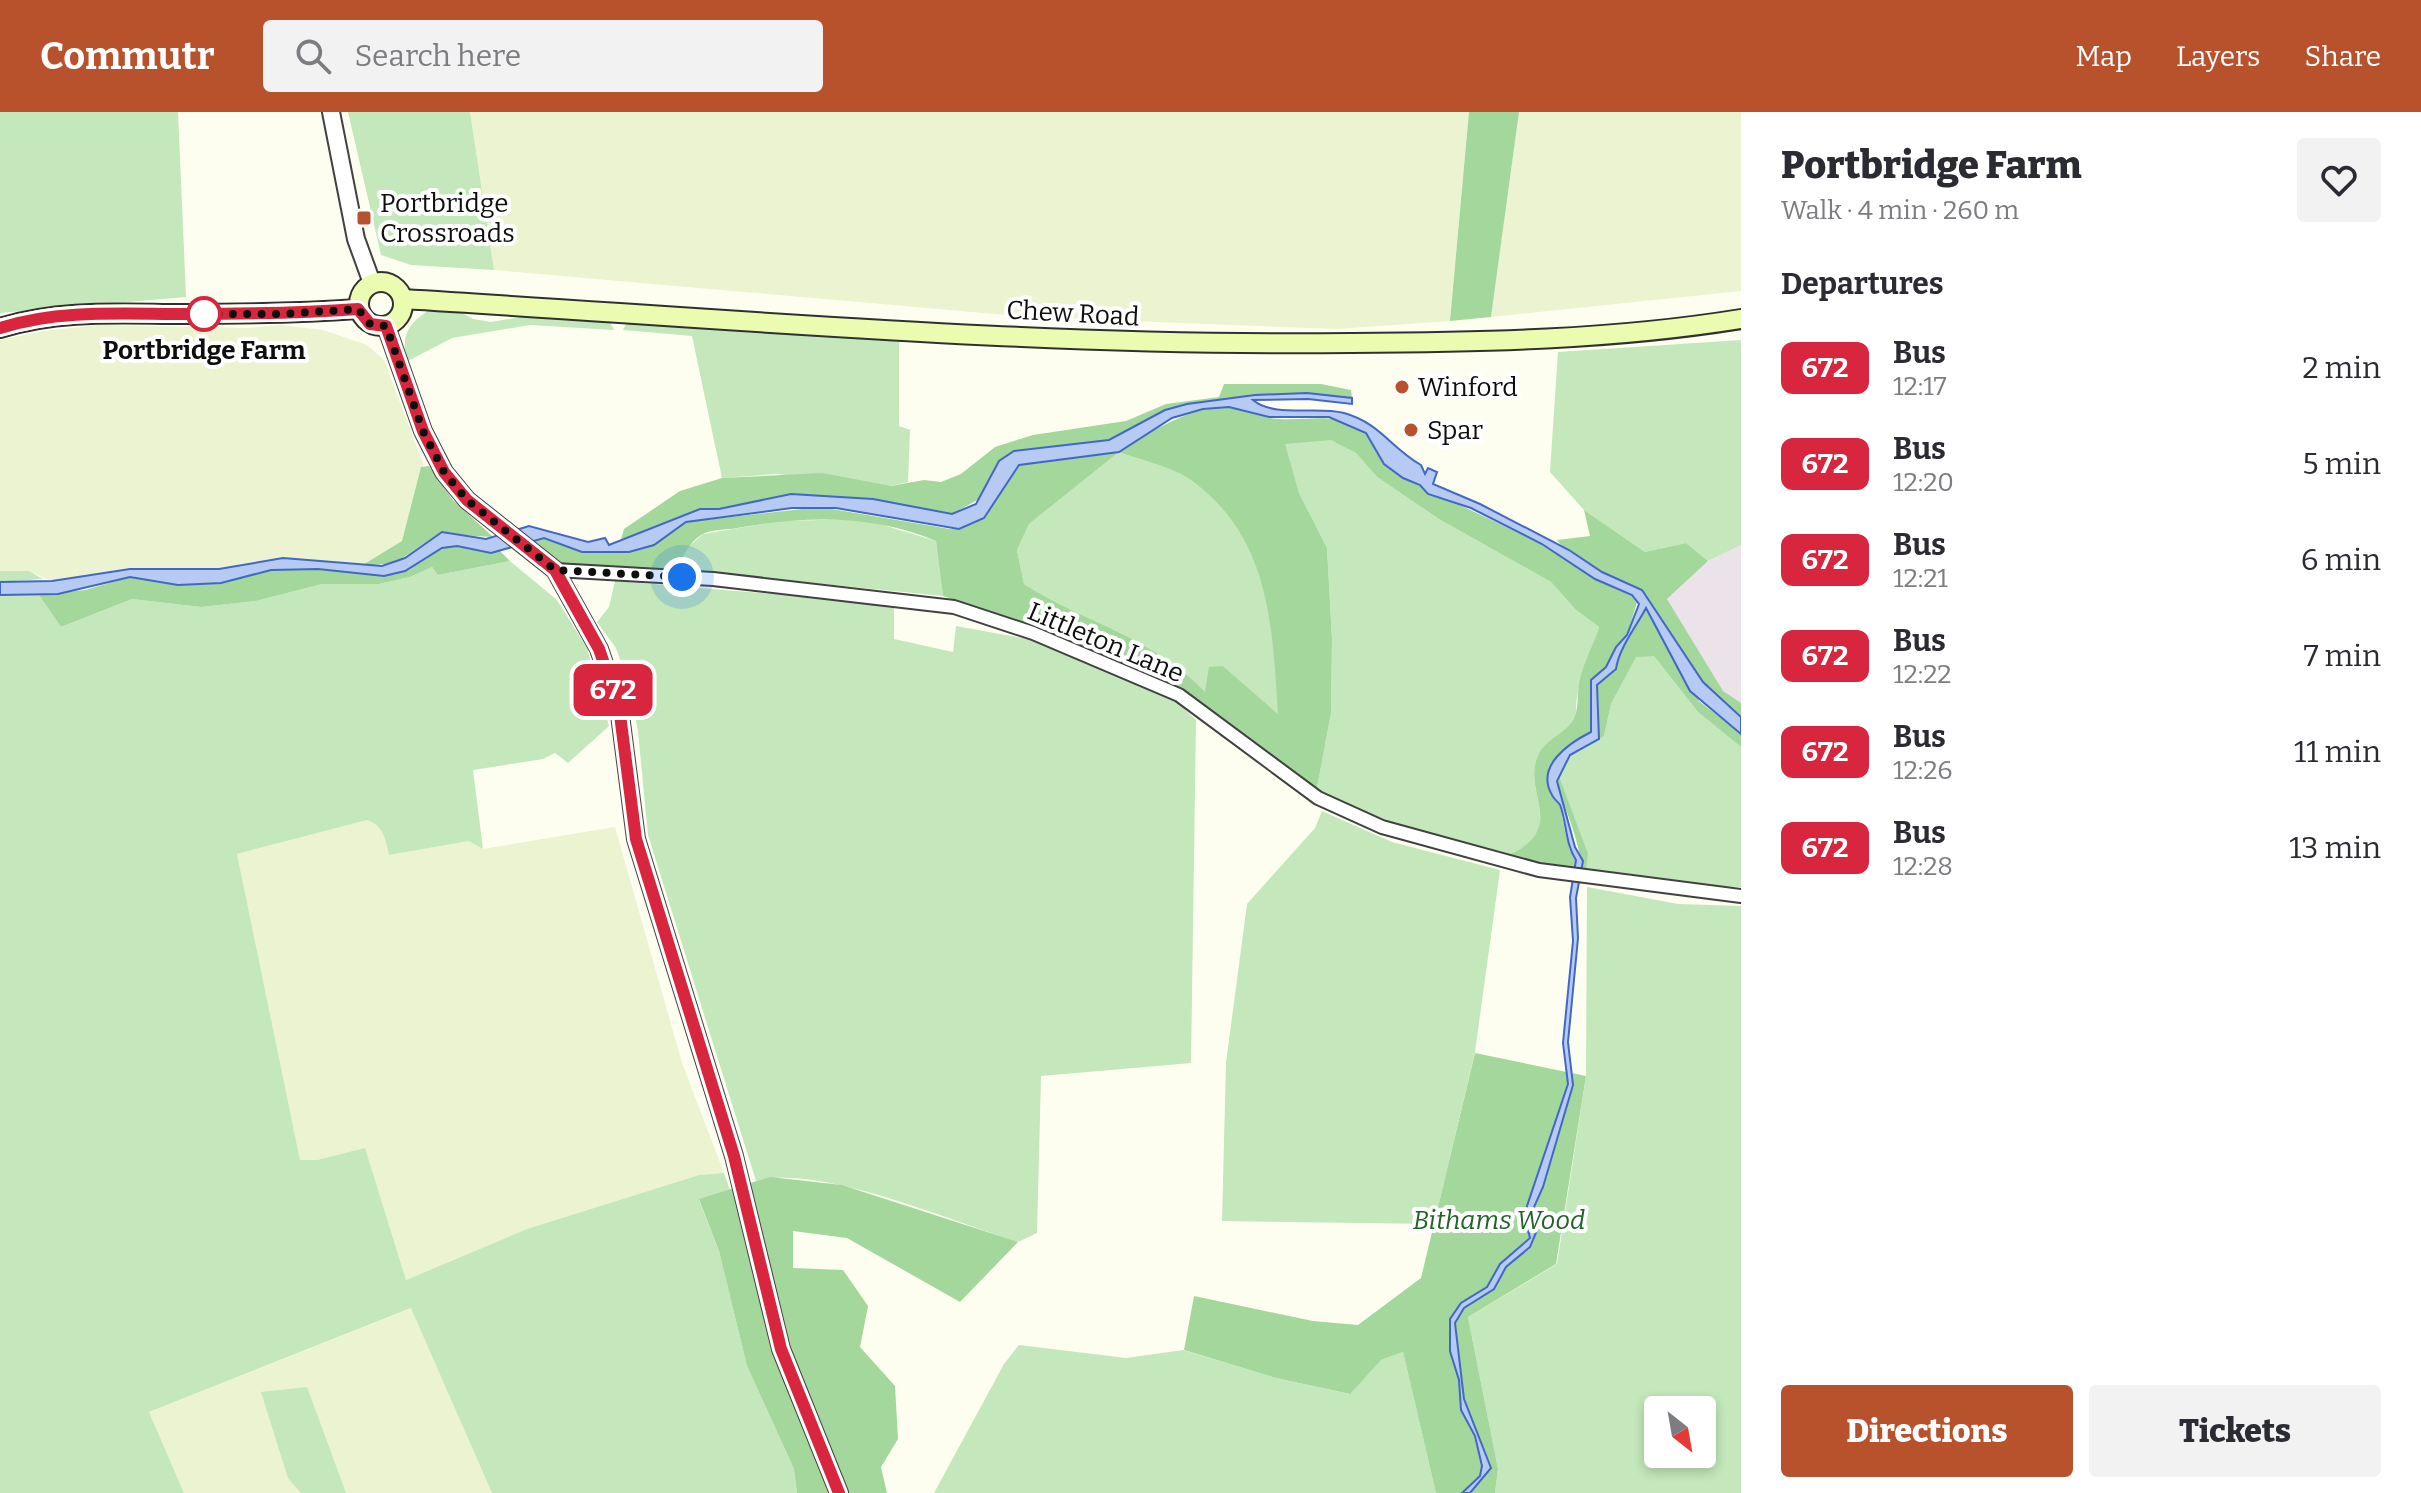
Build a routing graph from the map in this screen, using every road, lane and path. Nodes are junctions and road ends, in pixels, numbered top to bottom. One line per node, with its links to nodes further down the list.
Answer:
1 (331, 112): 2 (street)
2 (372, 283): 3 (main road); 4 (main road)
3 (403, 299): 5 (main road, Chew Road); 6 (main road)
4 (358, 309): 6 (main road); 7 (main road)
5 (1741, 319)
6 (386, 326): 8 (street)
7 (0, 328)
8 (555, 570): 9 (street, Littleton Lane); 10 (street)
9 (1741, 896)
10 (839, 1493)

